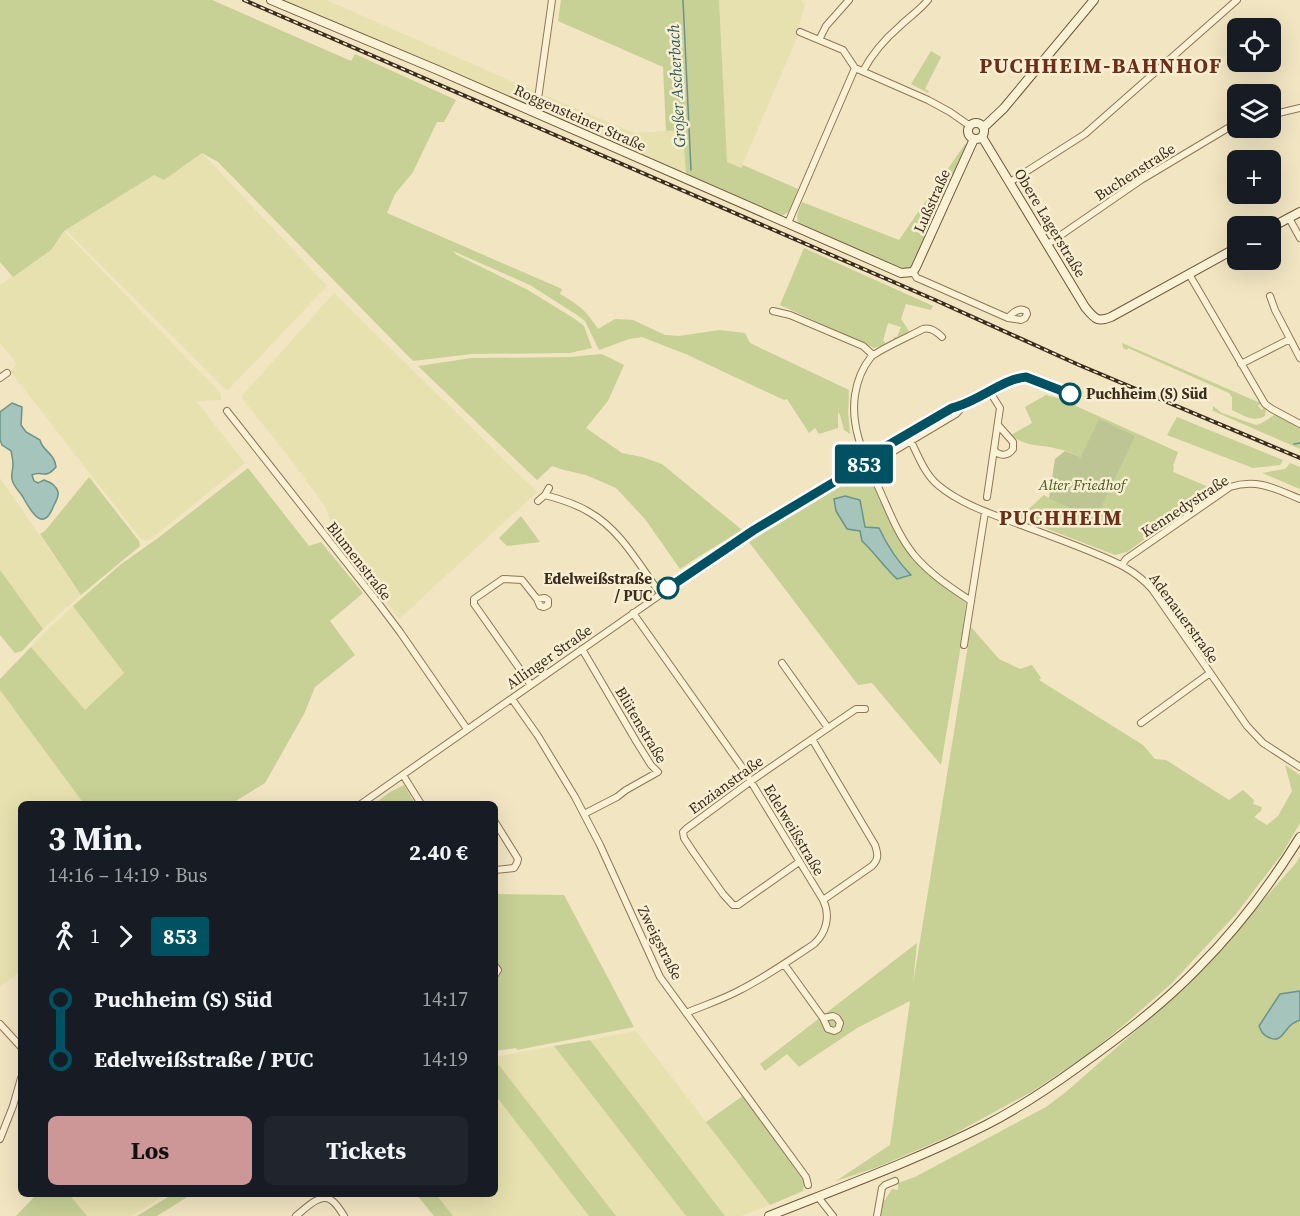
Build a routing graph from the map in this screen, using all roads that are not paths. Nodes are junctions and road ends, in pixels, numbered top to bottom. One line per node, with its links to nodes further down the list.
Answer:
1 (271, 0): 13 (street, Roggensteiner Straße)
2 (552, 0): 13 (street)
3 (849, 0): 8 (street)
4 (928, 0): 10 (street)
5 (1094, 0): 15 (street)
6 (1237, 0): 18 (street)
7 (800, 32): 8 (street)
8 (819, 40): 9 (street)
9 (855, 68): 10 (street); 22 (street)
10 (863, 71): 14 (street)
11 (1300, 108): 12 (street)
12 (1281, 112)
13 (536, 113): 22 (street, Roggensteiner Straße)
14 (970, 126): 15 (street); 17 (street, Obere Lagerstraße)
15 (984, 127): 17 (street)
16 (1227, 129): 24 (street, Buchenstraße)
17 (978, 138): 18 (street, Obere Lagerstraße); 26 (street, Lußstraße)
18 (1010, 182): 24 (street, Obere Lagerstraße)
19 (1300, 212): 20 (street)
20 (1289, 218): 21 (street); 23 (street)
21 (1281, 222)
22 (788, 223): 26 (street, Roggensteiner Straße)
23 (1300, 238)
24 (1048, 244): 27 (street, Obere Lagerstraße)
25 (1227, 253): 27 (street)
26 (913, 272): 30 (street, Roggensteiner Straße)
27 (1189, 274): 35 (street)
28 (1270, 296): 32 (street)
29 (773, 310): 33 (street)
30 (1008, 318)
31 (942, 338): 33 (street)
32 (1290, 339): 34 (street); 35 (street)
33 (873, 355): 45 (street)
34 (1300, 358)
35 (1241, 364): 41 (street)
36 (7, 373): 37 (street)
37 (0, 378)
38 (990, 392): 39 (street, Allinger Straße); 42 (street); 43 (street, Allinger Straße)
39 (1073, 395)
40 (227, 411): 66 (street, Blumenstraße)
41 (1300, 424)
42 (998, 425): 44 (street); 44 (street)
43 (909, 437): 45 (street, Allinger Straße); 51 (street, Adenauerstraße)
44 (994, 450): 48 (street)
45 (867, 462): 53 (street, Allinger Straße); 55 (street)
46 (549, 488): 47 (street)
47 (545, 495): 50 (street); 53 (street)
48 (987, 497)
49 (1300, 499): 52 (street, Kennedystraße)
50 (538, 501)
51 (985, 512): 52 (street, Adenauerstraße); 55 (street)
52 (1122, 565): 60 (street, Adenauerstraße)
53 (660, 594): 56 (street, Allinger Straße)
54 (537, 599): 61 (street)
55 (970, 601): 57 (street)
56 (633, 613): 58 (street, Allinger Straße); 70 (street, Edelweißstraße)
57 (964, 645)
58 (582, 649): 61 (street, Allinger Straße); 73 (street, Blütenstraße)
59 (782, 663): 65 (street)
60 (1210, 673): 64 (street); 68 (street, Adenauerstraße)
61 (531, 685): 62 (street, Allinger Straße)
62 (512, 699): 66 (street, Allinger Straße); 73 (street, Zweigstraße)
63 (865, 709): 65 (street, Enzianstraße)
64 (1141, 723)
65 (828, 728): 67 (street, Enzianstraße)
66 (467, 729): 69 (street, Allinger Straße)
67 (812, 739): 70 (street, Enzianstraße); 78 (street)
68 (1300, 767)
69 (403, 775): 71 (street, Allinger Straße); 72 (street)
70 (751, 781): 76 (street, Edelweißstraße); 76 (street, Enzianstraße)
71 (365, 801)
72 (419, 801)
73 (584, 814): 80 (street, Zweigstraße)
74 (498, 827): 77 (street)
75 (1300, 837): 88 (street)
76 (799, 862): 78 (street, Edelweißstraße)
77 (498, 870)
78 (823, 900): 79 (street)
79 (784, 964): 80 (street); 81 (street)
80 (686, 1013): 87 (street, Zweigstraße)
81 (823, 1018)
82 (0, 1024): 83 (street)
83 (18, 1044)
84 (18, 1088): 85 (street)
85 (0, 1139)
86 (895, 1181): 93 (street)
87 (808, 1185)
88 (819, 1197): 91 (street); 92 (street)
89 (296, 1216): 90 (street)
90 (344, 1216)
91 (769, 1216)
92 (833, 1216)
93 (877, 1216)

